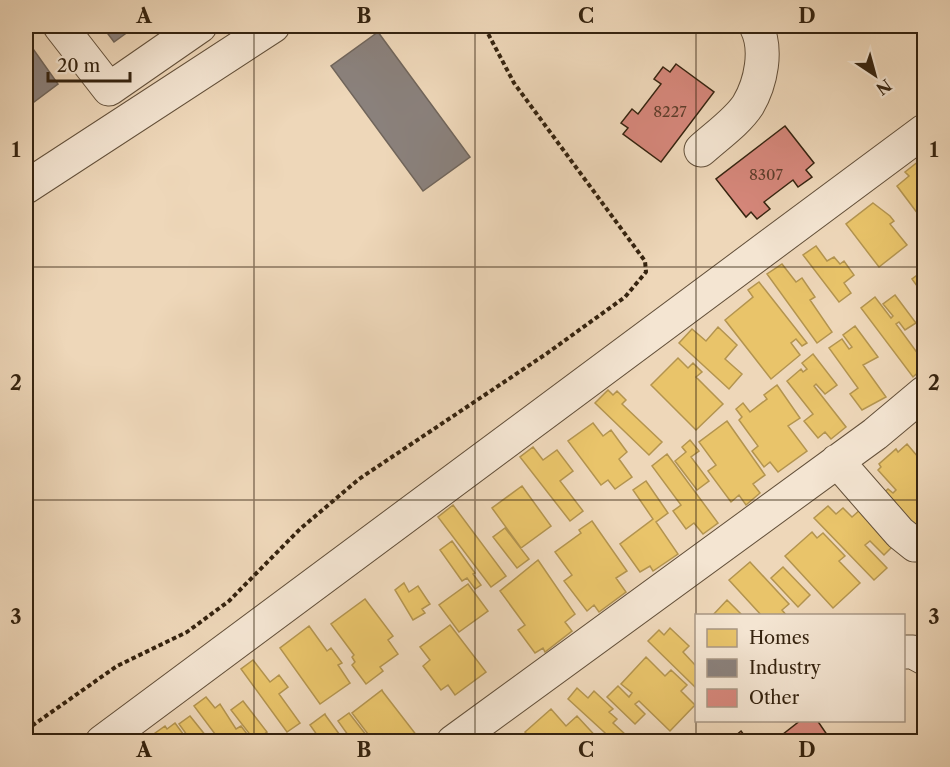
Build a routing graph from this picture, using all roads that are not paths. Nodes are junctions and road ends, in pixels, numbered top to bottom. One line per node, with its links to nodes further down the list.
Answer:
1 (60, 26): 5 (lane)
2 (200, 26): 5 (lane)
3 (273, 26): 6 (lane)
4 (756, 26): 8 (lane)
5 (109, 89): 6 (lane)
6 (130, 117): 9 (lane)
7 (924, 131): 15 (lane)
8 (701, 150)
9 (26, 187)
10 (924, 393): 11 (lane)
11 (837, 461): 12 (lane); 16 (lane)
12 (924, 544)
13 (905, 652): 14 (lane)
14 (924, 658)
15 (102, 741)
16 (453, 741)

